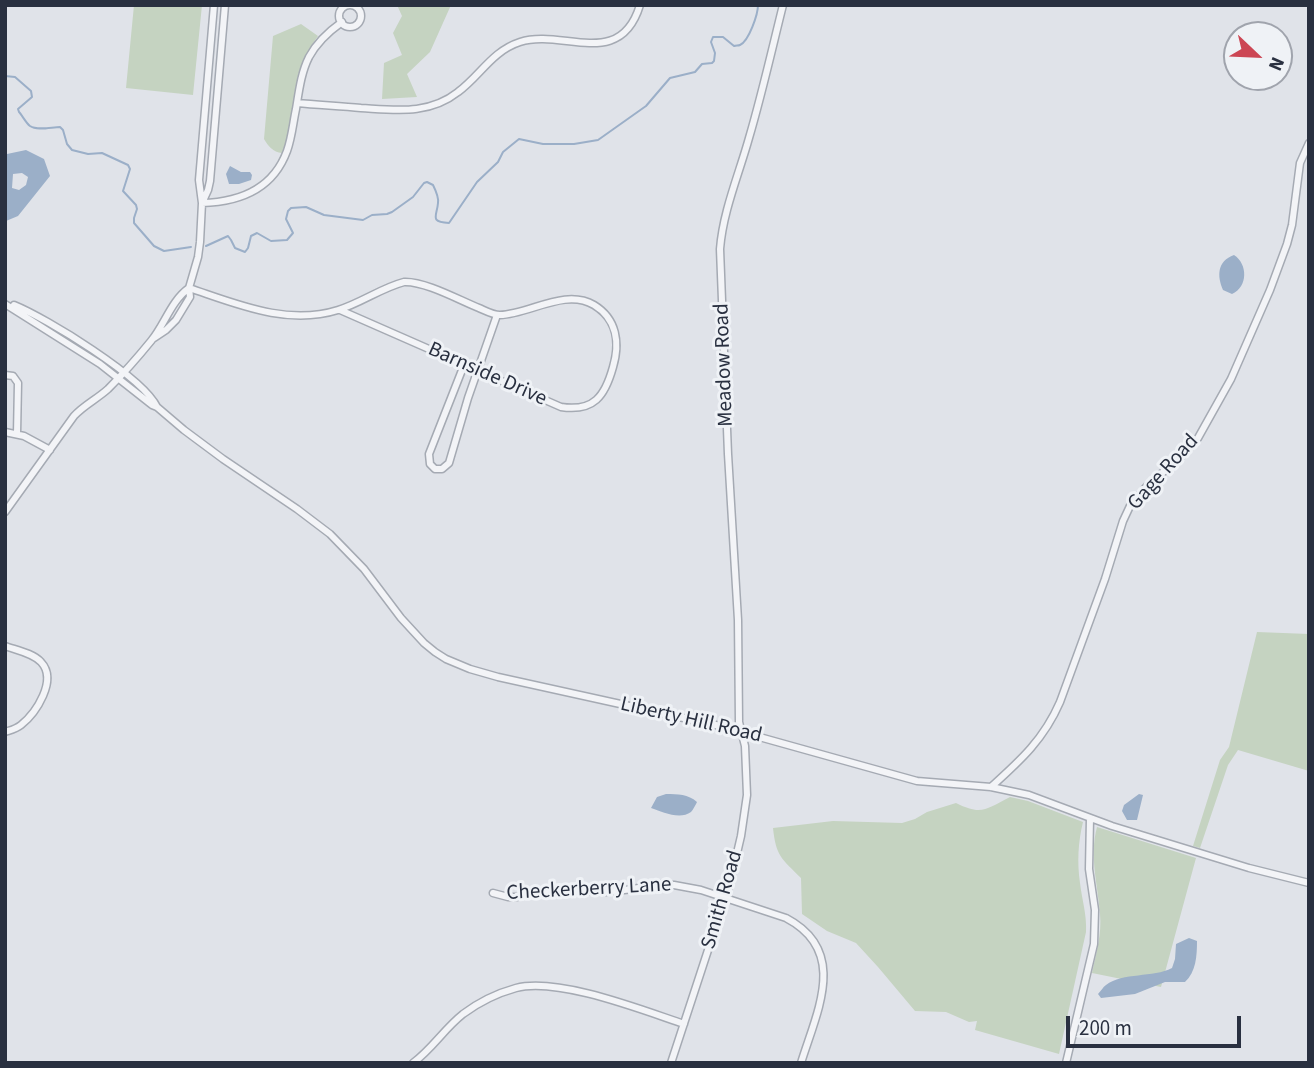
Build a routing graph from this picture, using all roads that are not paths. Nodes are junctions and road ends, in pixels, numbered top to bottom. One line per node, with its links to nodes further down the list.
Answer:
1 (215, 5): 8 (street)
2 (225, 5): 8 (street)
3 (640, 5): 6 (street)
4 (783, 5): 23 (street, Meadow Road)
5 (342, 22): 6 (street)
6 (297, 103): 8 (street)
7 (1309, 143): 24 (street, Gage Road)
8 (202, 203): 9 (street)
9 (189, 288): 11 (street); 16 (street)
10 (5, 303): 16 (street, Liberty Hill Road)
11 (340, 310): 12 (street); 13 (street, Barnside Drive)
12 (497, 316): 14 (street); 14 (street, Barnside Drive)
13 (464, 365): 14 (street, Barnside Drive); 14 (street)
14 (478, 370)
15 (5, 374): 18 (street)
16 (121, 375): 19 (street); 23 (street, Liberty Hill Road)
17 (5, 432): 18 (street)
18 (17, 434): 19 (street)
19 (50, 450): 20 (street)
20 (5, 512)
21 (5, 646): 22 (street)
22 (5, 732)
23 (741, 732): 24 (street, Liberty Hill Road); 28 (street, Smith Road)
24 (991, 787): 25 (street, Liberty Hill Road)
25 (1090, 818): 26 (street, Liberty Hill Road); 33 (street)
26 (1309, 883)
27 (493, 893): 28 (street, Checkerberry Lane)
28 (725, 899): 29 (street, Smith Road); 32 (street, Checkerberry Lane)
29 (684, 1024): 30 (street); 31 (street, Smith Road)
30 (413, 1063)
31 (671, 1063)
32 (801, 1063)
33 (1066, 1063)

